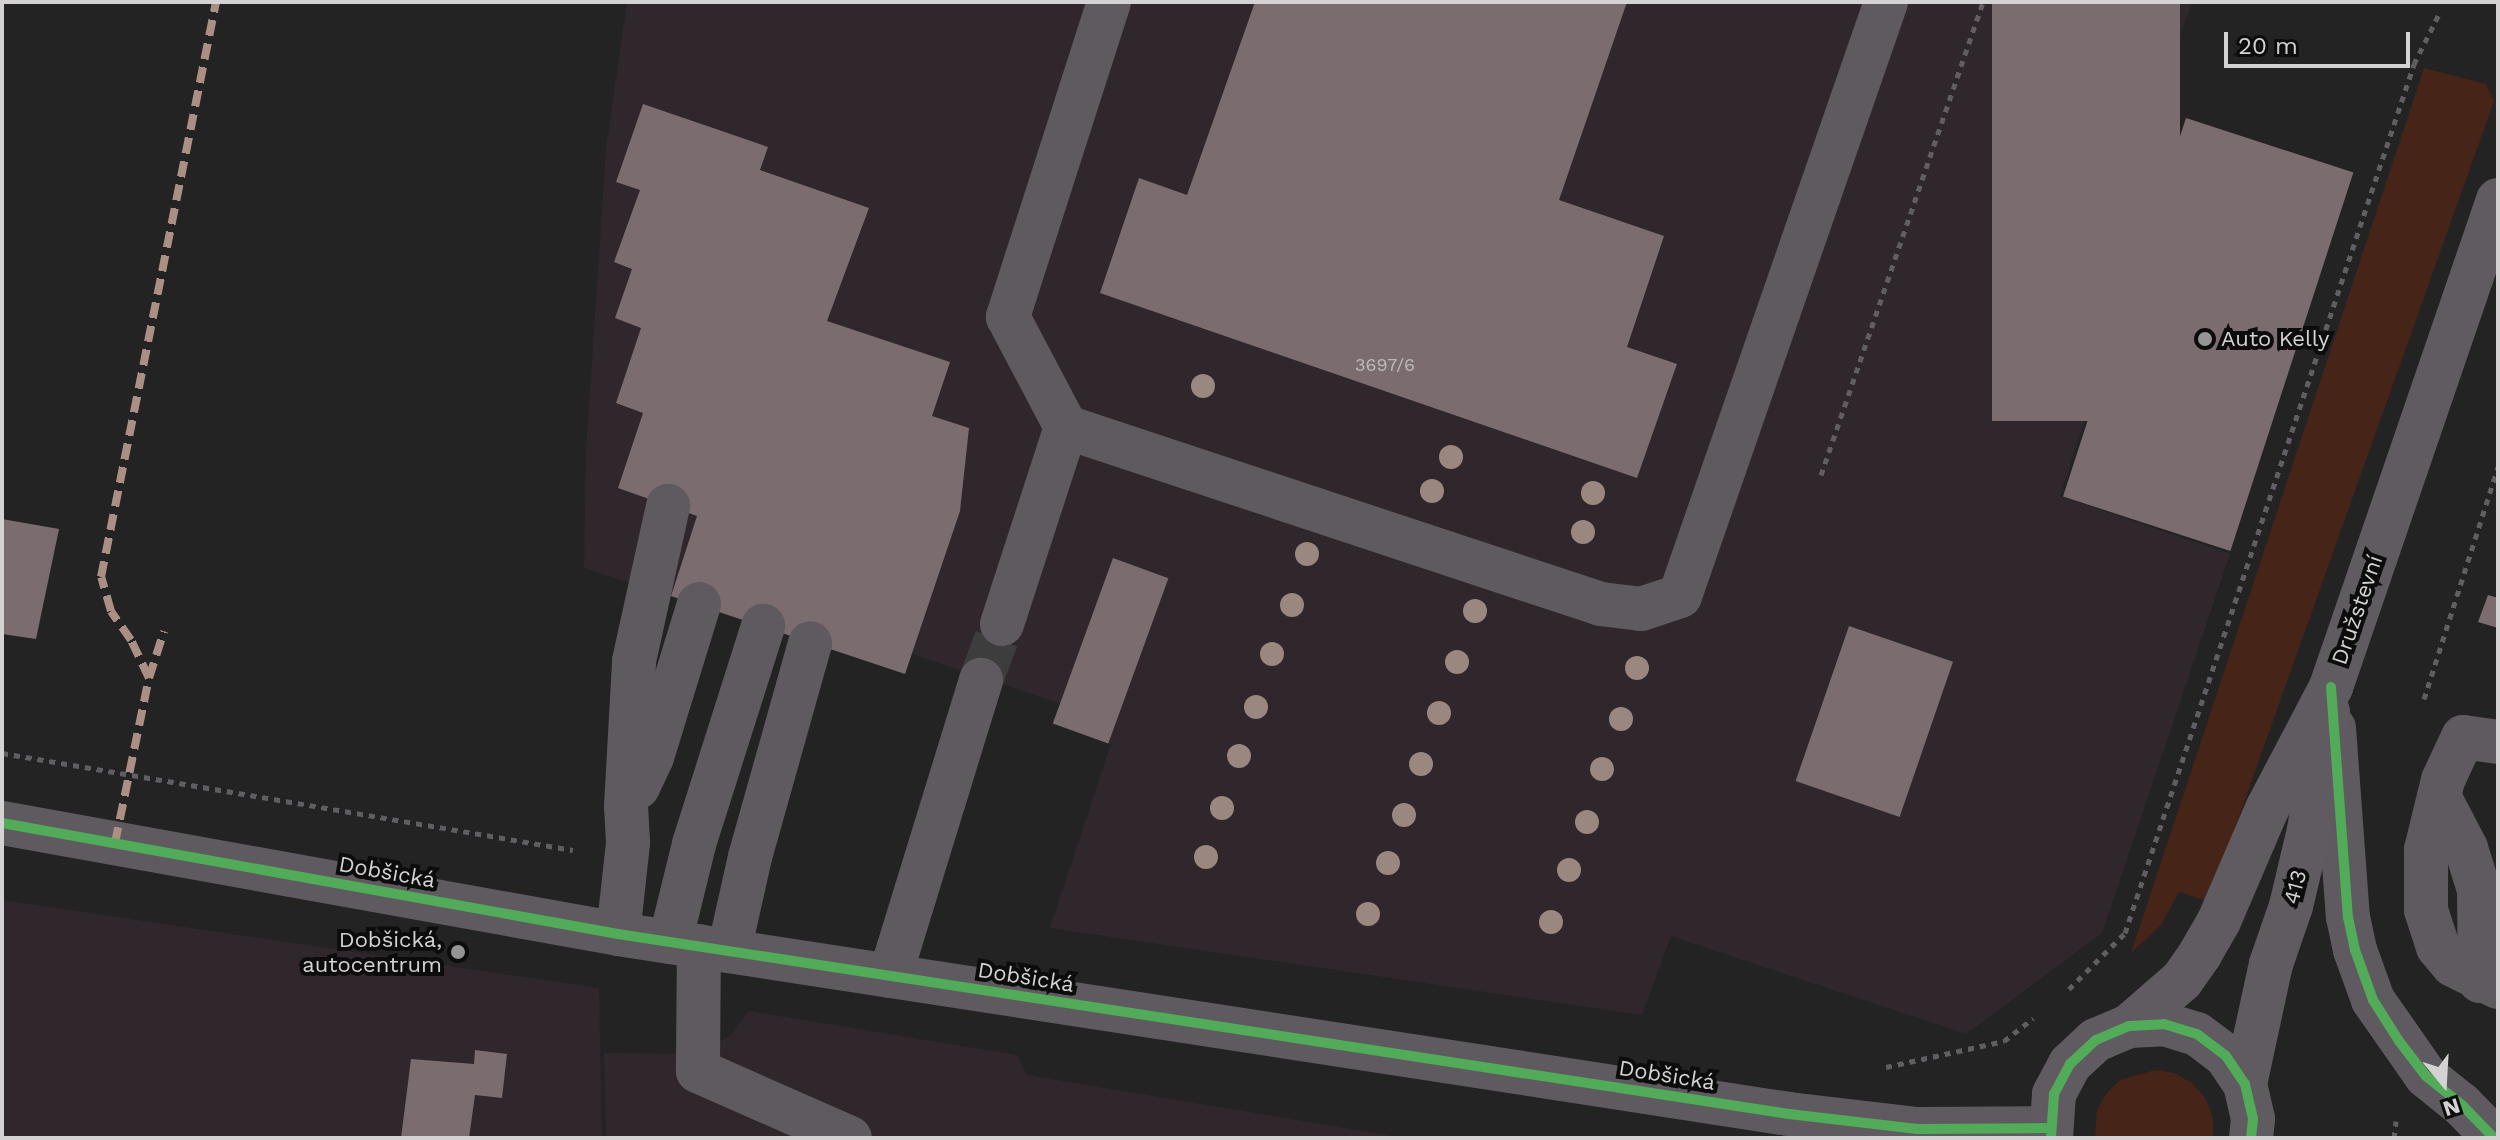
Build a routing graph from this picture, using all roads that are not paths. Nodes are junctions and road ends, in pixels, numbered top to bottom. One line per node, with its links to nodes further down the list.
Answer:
1 (1109, 2): 4 (street)
2 (1886, 2): 4 (street)
3 (2498, 200): 11 (main road, Družstevní)
4 (1066, 427): 7 (street)
5 (668, 506): 13 (street)
6 (699, 604): 13 (street)
7 (1002, 624)
8 (763, 626): 16 (street)
9 (810, 643): 16 (street)
10 (981, 680): 17 (street)
11 (2331, 687): 19 (main road, Družstevní); 20 (main road, 413); 25 (street)
12 (2498, 742): 18 (street)
13 (626, 806): 15 (street)
14 (2, 823): 15 (street, Dobšická)
15 (618, 934): 16 (street, Dobšická)
16 (699, 946): 17 (street, Dobšická); 23 (street)
17 (890, 976): 21 (street, Dobšická)
18 (2489, 984)
19 (2129, 1026): 20 (main road); 22 (main road)
20 (2245, 1084): 24 (main road)
21 (1860, 1130): 22 (street, Dobšická)
22 (2050, 1133)
23 (850, 1138)
24 (2251, 1138)
25 (2494, 1138)

